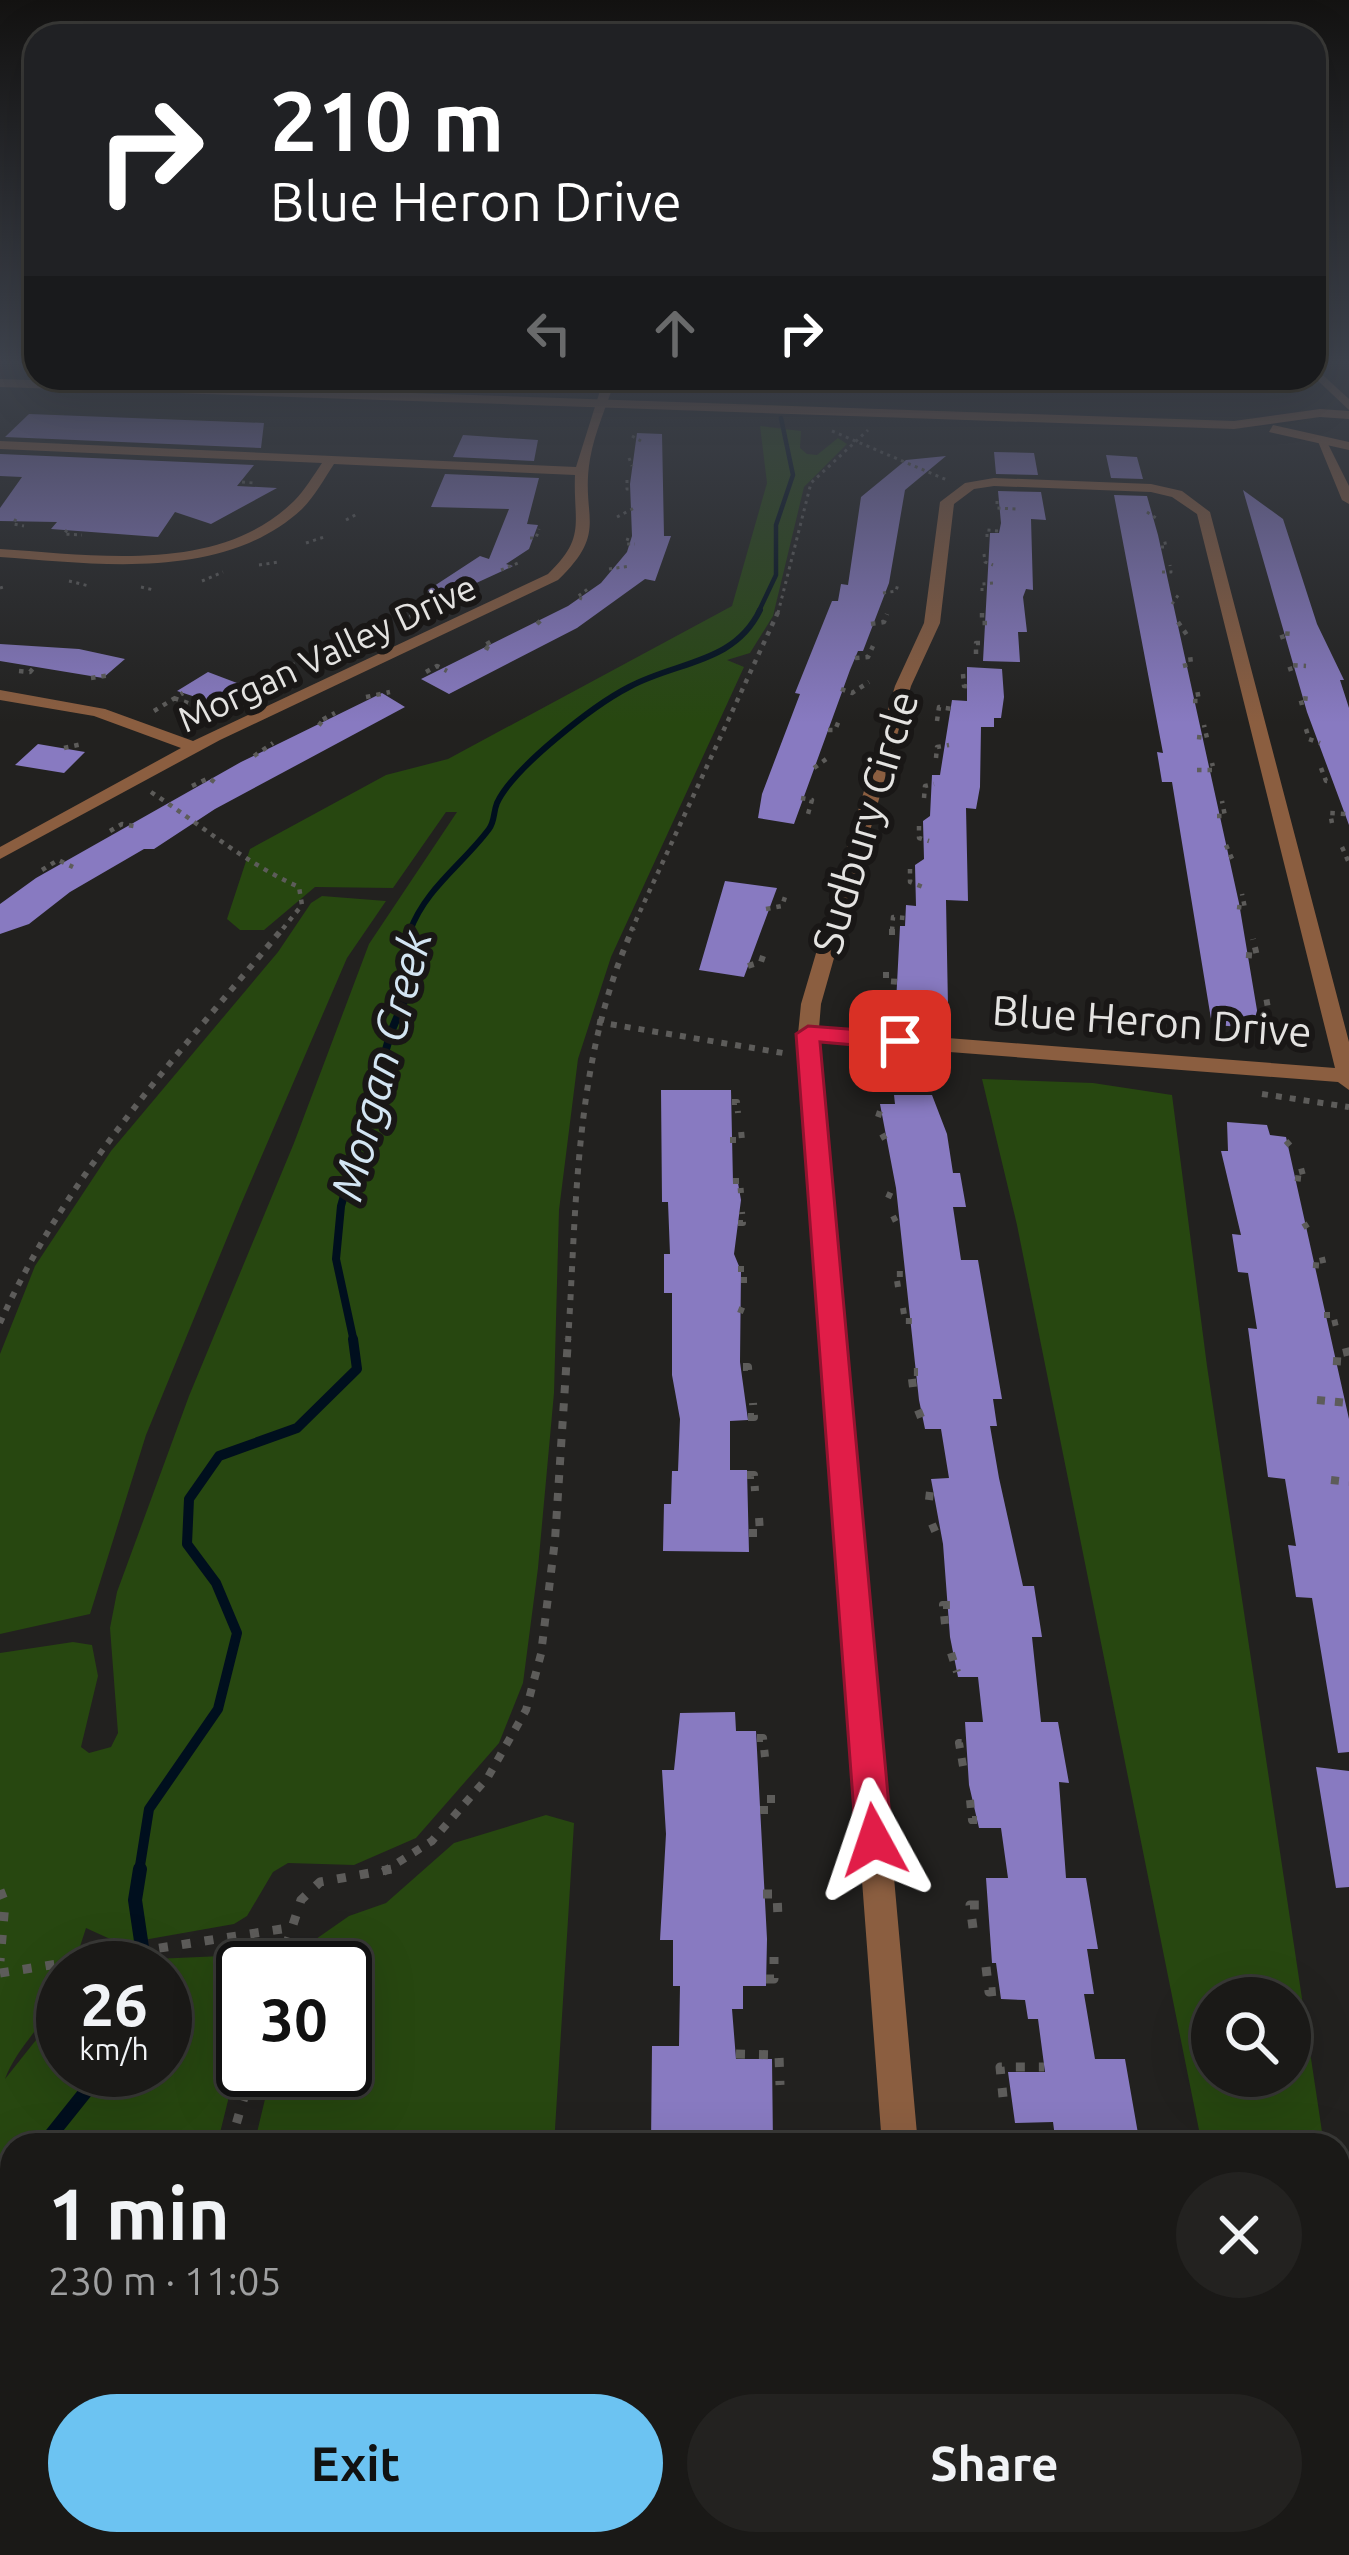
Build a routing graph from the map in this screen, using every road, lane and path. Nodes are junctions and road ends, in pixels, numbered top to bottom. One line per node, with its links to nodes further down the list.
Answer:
1 (313, 484): 30 (street)
2 (583, 484): 117 (street, Morgan Valley Drive)
3 (627, 484): 7 (path)
4 (811, 484): 165 (path)
5 (981, 484): 166 (street, Sudbury Circle)
6 (1052, 484): 167 (street, Sudbury Circle)
7 (632, 489)
8 (1010, 499): 10 (path)
9 (634, 508): 13 (path)
10 (1016, 509)
11 (1148, 512): 16 (path)
12 (358, 513): 15 (path)
13 (617, 517)
14 (16, 519): 17 (path)
15 (346, 520)
16 (1159, 520)
17 (24, 526)
18 (539, 529): 24 (path)
19 (67, 530): 21 (path)
20 (999, 531): 23 (path)
21 (82, 535)
22 (324, 537): 27 (path)
23 (987, 537)
24 (530, 538)
25 (628, 538): 28 (path)
26 (1164, 538): 29 (path)
27 (306, 543)
28 (634, 544)
29 (1161, 547)
30 (0, 553)
31 (984, 554): 34 (path)
32 (279, 562): 36 (path)
33 (518, 563): 39 (path)
34 (993, 565)
35 (1169, 565): 41 (path)
36 (259, 566)
37 (631, 566): 38 (path)
38 (609, 569)
39 (501, 570)
40 (223, 572): 43 (path)
41 (1162, 572)
42 (69, 581): 46 (path)
43 (202, 581)
44 (994, 583): 50 (path)
45 (898, 584): 52 (path)
46 (88, 586)
47 (141, 587): 49 (path)
48 (590, 588): 55 (path)
49 (154, 590)
50 (982, 591)
51 (463, 593): 54 (path)
52 (883, 593)
53 (1179, 594): 56 (path)
54 (439, 596)
55 (582, 598)
56 (1172, 604)
57 (402, 611): 61 (path)
58 (982, 613): 63 (path)
59 (887, 614): 65 (path)
60 (543, 617): 64 (path)
61 (400, 621)
62 (1178, 622): 67 (path)
63 (990, 623)
64 (538, 624)
65 (871, 624)
66 (1291, 634): 69 (path)
67 (1187, 635)
68 (348, 637): 72 (path)
69 (1283, 639)
70 (494, 640): 74 (path)
71 (982, 644): 75 (path)
72 (344, 646)
73 (873, 646): 77 (path)
74 (489, 649)
75 (976, 654)
76 (1190, 655): 80 (path)
77 (855, 658)
78 (300, 664): 82 (path)
79 (36, 665): 83 (path)
80 (1183, 666)
81 (1306, 666): 85 (path)
82 (280, 667)
83 (19, 671)
84 (446, 671): 86 (path)
85 (1292, 671)
86 (426, 672)
87 (963, 674): 91 (path)
88 (111, 675): 89 (path)
89 (91, 678)
90 (869, 682): 92 (path)
91 (972, 687)
92 (841, 689)
93 (1197, 689): 100 (path)
94 (390, 692): 97 (path)
95 (183, 693): 98 (path)
96 (0, 695): 117 (street)
97 (367, 697)
98 (174, 698): 101 (path); 104 (path)
99 (1310, 699): 102 (path)
100 (1193, 700)
101 (214, 703)
102 (1302, 705)
103 (952, 709): 107 (path)
104 (154, 711)
105 (335, 713): 108 (path)
106 (840, 718): 111 (path)
107 (937, 721)
108 (322, 725)
109 (1204, 725): 112 (path)
110 (1306, 729): 113 (path)
111 (828, 730)
112 (1197, 737)
113 (1320, 742)
114 (273, 743): 119 (path)
115 (82, 744): 118 (path)
116 (949, 745): 121 (path)
117 (193, 746): 144 (street, Morgan Valley Drive)
118 (64, 748)
119 (254, 756)
120 (829, 757): 123 (path)
121 (935, 758)
122 (1212, 763): 125 (path)
123 (814, 768)
124 (1322, 768): 126 (path)
125 (1198, 770)
126 (1332, 782)
127 (217, 784): 130 (path)
128 (934, 784): 132 (path)
129 (141, 785): 201 (path)
130 (192, 786)
131 (801, 798): 134 (path)
132 (924, 798)
133 (1222, 801): 136 (path)
134 (808, 814)
135 (1347, 814): 137 (path)
136 (1217, 816)
137 (1332, 823)
138 (134, 826): 140 (path)
139 (919, 826): 141 (path)
140 (110, 831)
141 (929, 841)
142 (1226, 845): 145 (path)
143 (1342, 847): 146 (path)
144 (0, 854)
145 (1233, 861)
146 (1349, 862)
147 (73, 867): 149 (path)
148 (910, 869): 150 (path)
149 (42, 871)
150 (923, 887)
151 (1242, 894): 153 (path)
152 (785, 897): 154 (path)
153 (1237, 908)
154 (766, 909)
155 (905, 918): 156 (path)
156 (892, 935)
157 (1253, 939): 159 (path)
158 (765, 950): 160 (path)
159 (1246, 955)
160 (748, 967)
161 (886, 972): 162 (path)
162 (899, 982)
163 (1266, 997): 164 (path)
164 (1259, 1015)
165 (597, 1022): 166 (path); 242 (path)
166 (798, 1043): 167 (street, Blue Heron Drive); 257 (street, Sudbury Circle)
167 (1348, 1077)
168 (732, 1102): 172 (path)
169 (1334, 1106): 170 (path)
170 (1349, 1107)
171 (881, 1108): 173 (path)
172 (738, 1113)
173 (878, 1117)
174 (741, 1130): 176 (path)
175 (882, 1134): 178 (path)
176 (730, 1140)
177 (1286, 1141): 179 (path)
178 (888, 1145)
179 (1294, 1150)
180 (1301, 1168): 181 (path)
181 (1295, 1178)
182 (733, 1181): 183 (path)
183 (741, 1193)
184 (742, 1212): 187 (path)
185 (893, 1216): 188 (path)
186 (1304, 1222): 189 (path)
187 (738, 1223)
188 (899, 1228)
189 (1311, 1234)
190 (1321, 1254): 191 (path)
191 (1313, 1265)
192 (738, 1269): 194 (path)
193 (905, 1274): 195 (path)
194 (744, 1282)
195 (898, 1287)
196 (744, 1304): 198 (path)
197 (903, 1308): 200 (path)
198 (740, 1313)
199 (1324, 1315): 202 (path)
200 (914, 1321)
201 (0, 1323)
202 (1336, 1327)
203 (1346, 1348): 205 (path)
204 (1334, 1361): 205 (path)
205 (1349, 1362)
206 (743, 1367): 208 (path)
207 (918, 1372): 209 (path)
208 (749, 1380)
209 (914, 1387)
210 (1317, 1400): 212 (path)
211 (753, 1403): 214 (path)
212 (1349, 1403)
213 (918, 1410): 215 (path)
214 (748, 1417)
215 (924, 1425)
216 (747, 1475): 220 (path)
217 (1331, 1480): 218 (path)
218 (1349, 1482)
219 (931, 1483): 221 (path)
220 (755, 1491)
221 (929, 1500)
222 (759, 1517): 224 (path)
223 (932, 1524): 225 (path)
224 (749, 1533)
225 (938, 1538)
226 (950, 1605): 227 (path)
227 (945, 1624)
228 (951, 1653): 229 (path)
229 (957, 1672)
230 (757, 1738): 232 (path)
231 (967, 1743): 233 (path)
232 (765, 1756)
233 (963, 1766)
234 (771, 1790): 236 (path)
235 (970, 1800): 237 (path)
236 (760, 1810)
237 (977, 1820)
238 (0, 1891): 246 (path)
239 (763, 1894): 241 (path)
240 (989, 1905): 243 (path)
241 (778, 1918)
242 (288, 1928): 244 (path); 248 (path)
243 (973, 1928)
244 (285, 1941)
245 (774, 1957): 249 (path)
246 (0, 1961)
247 (986, 1966): 250 (path)
248 (0, 1972)
249 (766, 1979)
250 (1000, 1991)
251 (736, 2054): 253 (path)
252 (1044, 2067): 255 (path)
253 (780, 2085)
254 (244, 2097): 256 (path)
255 (1003, 2097)
256 (234, 2133)
257 (898, 2133)

